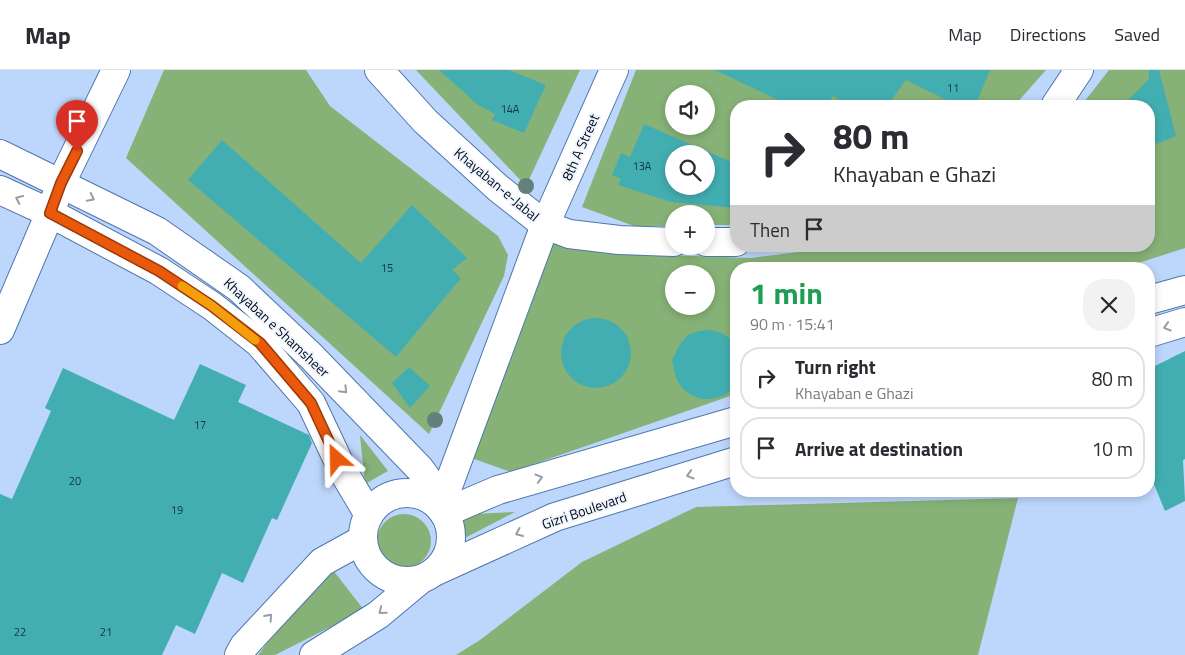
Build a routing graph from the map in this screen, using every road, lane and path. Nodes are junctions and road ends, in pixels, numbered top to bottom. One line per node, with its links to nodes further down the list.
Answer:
1 (116, 70): 7 (main road)
2 (379, 70): 10 (main road, Khayaban-e-Jabal)
3 (614, 70): 10 (main road, 8th A Street)
4 (1079, 70): 5 (main road)
5 (1059, 100)
6 (0, 154): 7 (main road, Khayaban e Shamsheer)
7 (61, 183): 9 (main road); 21 (main road, Khayaban e Shamsheer, one-way to 21)
8 (0, 190): 9 (main road, Khayaban e Shamsheer, one-way to 8)
9 (50, 213): 17 (main road); 22 (main road, Khayaban e Shamsheer)
10 (545, 225): 11 (main road, Khayaban-e-Jabal); 21 (main road, 8th A Street)
11 (665, 242)
12 (715, 242): 13 (main road)
13 (730, 242)
14 (1185, 290): 15 (main road)
15 (1155, 298)
16 (1185, 322): 18 (main road, one-way to 18)
17 (0, 330)
18 (1155, 331)
19 (730, 423): 21 (main road, one-way to 19)
20 (730, 463): 23 (main road, Gizri Boulevard, one-way to 23)
21 (439, 508): 22 (main road); 23 (main road)
22 (366, 528): 23 (main road); 24 (main road, one-way to 22)
23 (428, 575): 25 (main road, one-way to 25)
24 (238, 655)
25 (314, 655)

